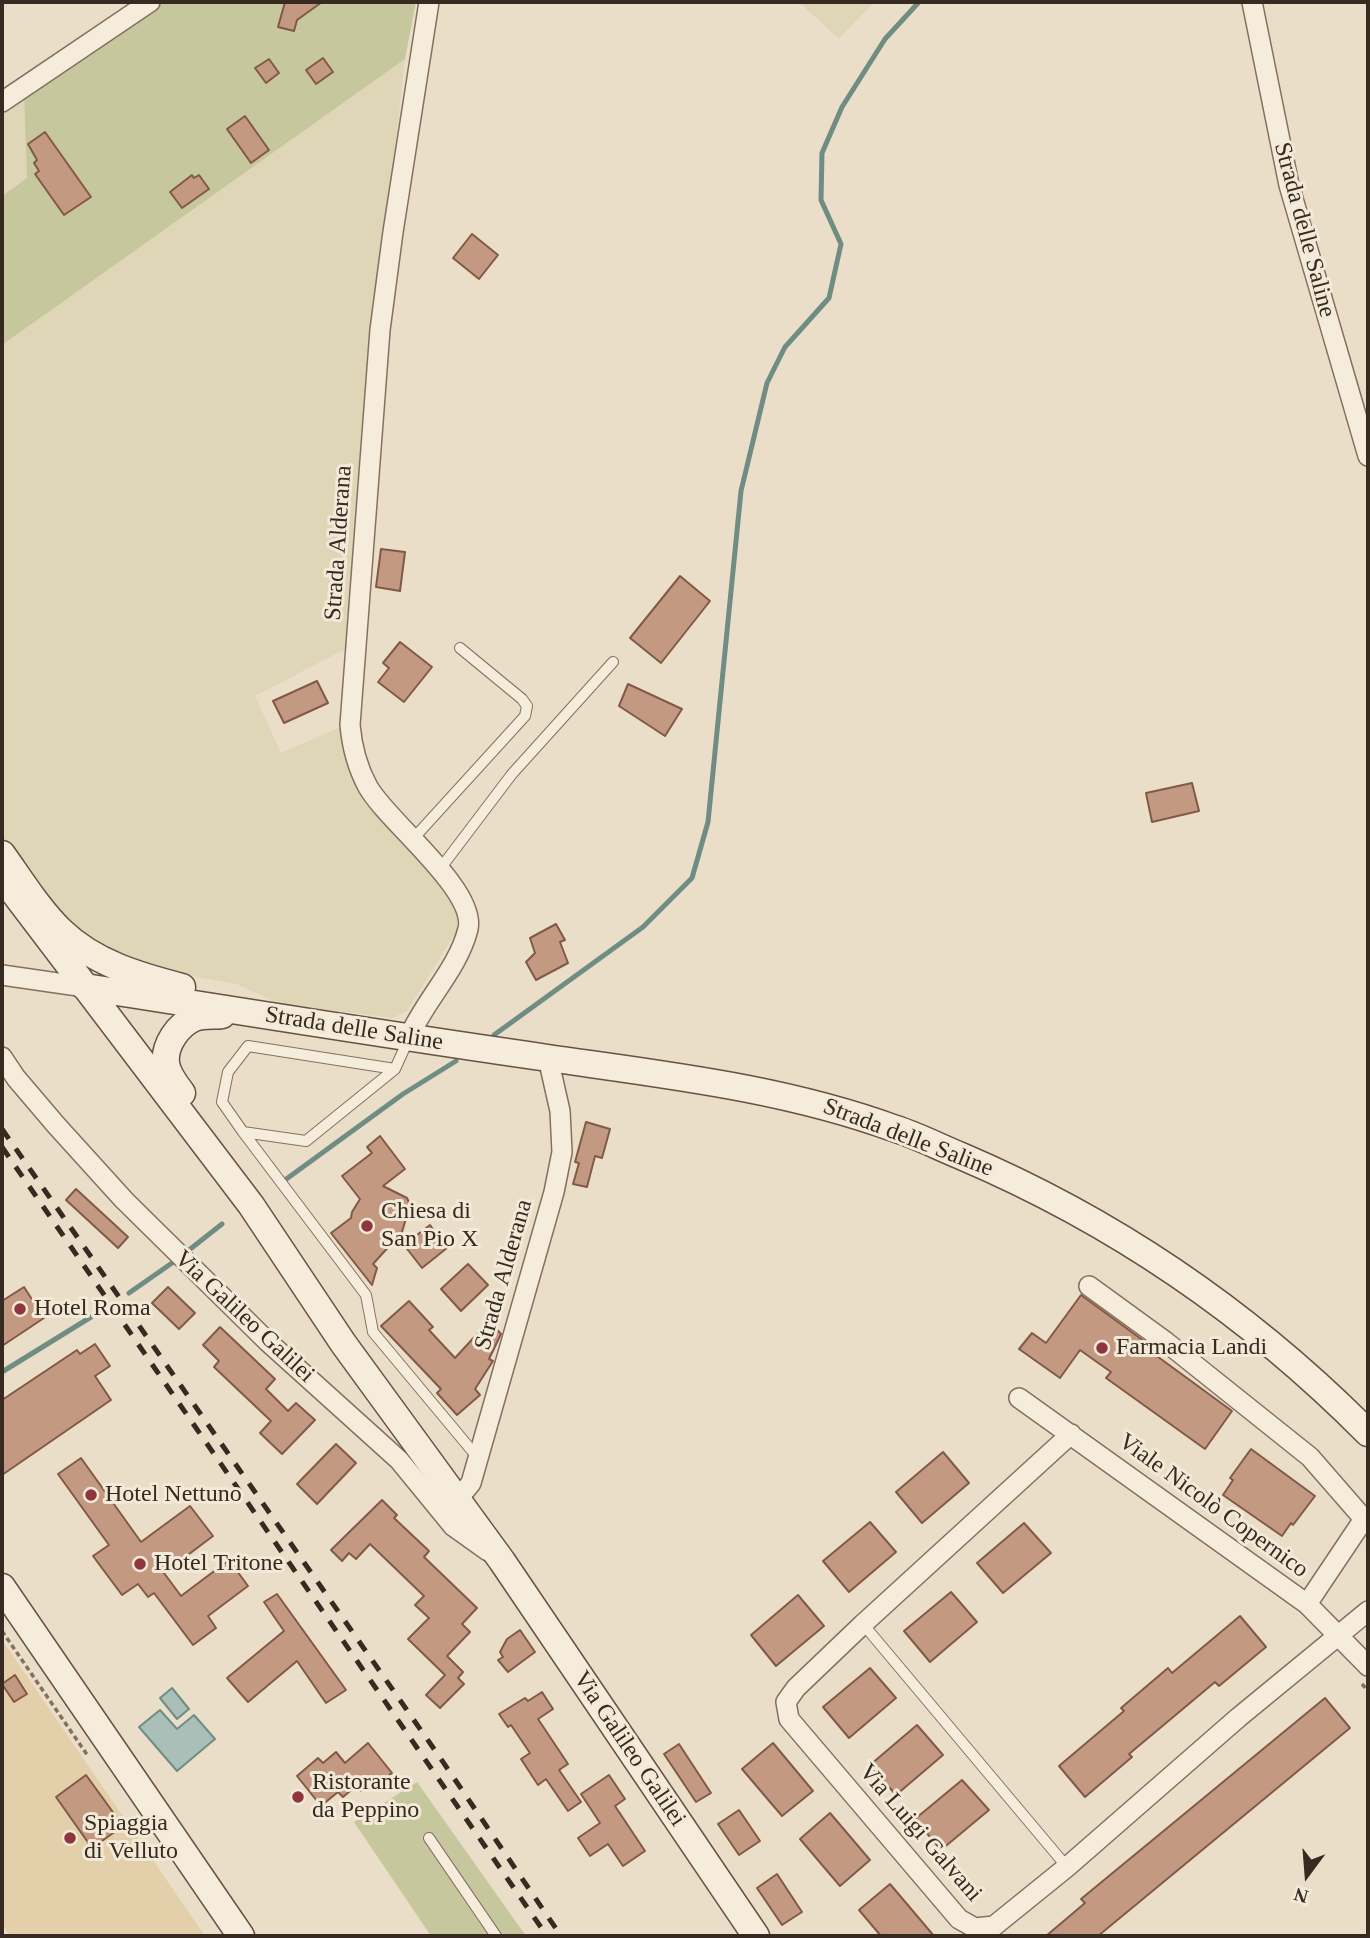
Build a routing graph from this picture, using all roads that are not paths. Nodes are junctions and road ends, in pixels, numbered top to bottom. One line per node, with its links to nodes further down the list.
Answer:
1 (150, 2): 4 (street)
2 (429, 2): 8 (street, Strada Alderana)
3 (1252, 2): 5 (street, Strada delle Saline)
4 (2, 102)
5 (1368, 456)
6 (460, 648): 8 (lane)
7 (613, 662): 10 (lane)
8 (413, 839): 10 (street, Strada Alderana)
9 (2, 854): 14 (street, Strada delle Saline)
10 (440, 869): 15 (street, Strada Alderana)
11 (2, 877): 13 (street, Via Galileo Galilei)
12 (2, 975): 13 (street)
13 (85, 987): 14 (street, Strada delle Saline); 20 (street, Via Galileo Galilei)
14 (245, 1012): 15 (street, Strada delle Saline); 20 (street, Strada delle Saline)
15 (409, 1037): 17 (street, Strada delle Saline); 18 (lane)
16 (2, 1057): 27 (street, Via Galileo Galilei)
17 (548, 1058): 23 (street, Strada delle Saline); 25 (street, Strada Alderana)
18 (396, 1069): 19 (lane); 19 (lane)
19 (243, 1132): 25 (lane)
20 (251, 1205): 26 (street, Via Galileo Galilei)
21 (1088, 1286): 29 (street)
22 (1019, 1398): 24 (street, Viale Nicolò Copernico)
23 (1368, 1433)
24 (1071, 1434): 29 (street, Viale Nicolò Copernico); 31 (street, Via Luigi Galvani)
25 (478, 1458): 26 (street, Strada Alderana)
26 (458, 1499): 27 (street, Via Galileo Galilei)
27 (502, 1561): 39 (street, Via Galileo Galilei)
28 (2, 1587): 37 (street)
29 (1307, 1604): 32 (street, Viale Nicolò Copernico)
30 (1368, 1611): 32 (street, Via Luigi Galvani)
31 (863, 1624): 35 (lane); 36 (street, Via Luigi Galvani)
32 (1340, 1634): 33 (street, Viale Nicolò Copernico); 35 (street, Via Luigi Galvani)
33 (1368, 1666)
34 (429, 1838): 38 (lane)
35 (1067, 1867): 36 (street, Via Luigi Galvani)
36 (974, 1932)
37 (241, 1936)
38 (496, 1936)
39 (756, 1936)

